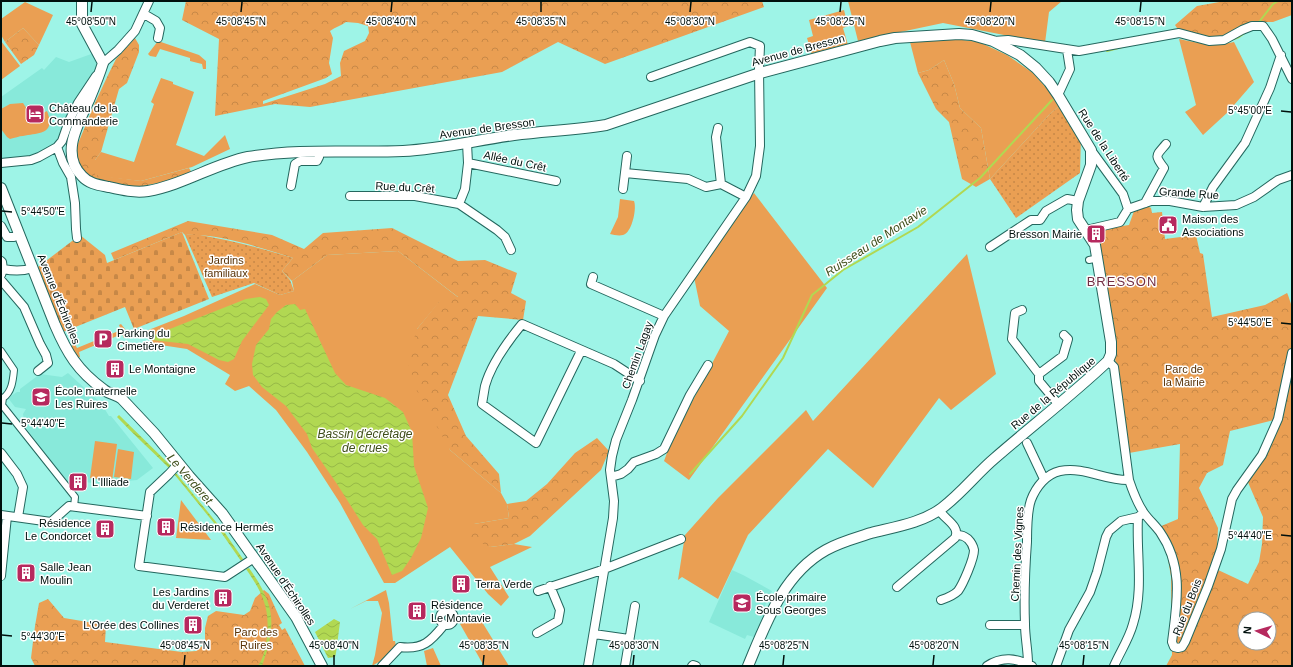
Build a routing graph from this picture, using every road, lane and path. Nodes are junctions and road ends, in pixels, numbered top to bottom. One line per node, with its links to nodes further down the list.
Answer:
1 (82, 1): 8 (street)
2 (149, 1): 3 (street)
3 (144, 14): 4 (street); 8 (street)
4 (158, 38)
5 (993, 41): 6 (street); 9 (street, Avenue de Bresson); 12 (street, Avenue de Bresson)
6 (1067, 50): 7 (street); 12 (street)
7 (1280, 55): 11 (street); 35 (street)
8 (101, 68): 16 (street); 18 (street, Avenue de Bresson)
9 (760, 73): 10 (street, Chemin Lagay); 14 (street, Avenue de Bresson); 30 (street, Chemin Lagay)
10 (652, 77)
11 (1292, 79)
12 (1058, 95): 17 (street, Rue de la Liberté)
13 (718, 128): 25 (street)
14 (467, 143): 18 (street, Avenue de Bresson); 21 (street)
15 (1166, 144): 33 (street)
16 (57, 147): 20 (street); 40 (street)
17 (1091, 150): 31 (street, Rue de la République); 36 (street, Rue de la Liberté)
18 (320, 151): 26 (street)
19 (627, 156): 22 (street)
20 (1, 163)
21 (468, 163): 24 (street, Allée du Crêt); 34 (street)
22 (625, 173): 25 (street); 28 (street)
23 (1292, 175): 35 (street, Grande Rue)
24 (556, 181)
25 (721, 184): 30 (street)
26 (291, 186)
27 (1, 188): 32 (street, Avenue d'Échirolles)
28 (623, 189)
29 (350, 196): 34 (street, Rue du Crêt)
30 (746, 197): 48 (street, Chemin Lagay)
31 (1078, 200): 38 (street, Rue de la République); 41 (street)
32 (4, 203): 39 (street, Avenue d'Échirolles)
33 (1145, 203): 35 (street, Grande Rue); 36 (street, Grande Rue)
34 (459, 204): 42 (street, Rue du Crêt)
35 (1203, 207)
36 (1128, 209): 38 (street, Grande Rue)
37 (1, 226): 39 (street)
38 (1086, 230): 53 (street, Rue de la République)
39 (19, 233): 44 (street, Avenue d'Échirolles)
40 (78, 238)
41 (990, 247)
42 (511, 250)
43 (2, 268): 44 (street)
44 (33, 268): 61 (street, Avenue d'Échirolles)
45 (593, 277): 48 (street)
46 (1, 280): 55 (street)
47 (1022, 310): 56 (street)
48 (664, 316): 57 (street, Chemin Lagay)
49 (1064, 335): 56 (street)
50 (1, 351): 65 (street)
51 (581, 351): 51 (street); 57 (street)
52 (1292, 353): 68 (street, Rue du Bois)
53 (1108, 362): 58 (street, Rue de la République); 64 (street, Rue du Bois)
54 (708, 365): 62 (street)
55 (38, 371)
56 (1039, 374): 58 (street)
57 (640, 381): 62 (street, Chemin Lagay)
58 (1059, 405): 66 (street, Rue de la République)
59 (1027, 443): 63 (street)
60 (1, 453): 70 (street)
61 (178, 465): 69 (street); 73 (street, Avenue d'Échirolles)
62 (611, 477): 74 (street, Chemin Lagay)
63 (1044, 479): 64 (street); 83 (street, Chemin des Vignes)
64 (1129, 480): 68 (street, Rue du Bois)
65 (74, 507): 69 (street); 70 (street)
66 (939, 510): 71 (street); 94 (street, Rue de la République)
67 (4, 515): 70 (street); 75 (street)
68 (1141, 515): 96 (street); 97 (street)
69 (147, 516): 73 (street)
70 (18, 517)
71 (956, 535): 77 (street); 79 (street)
72 (681, 539): 74 (street)
73 (248, 562): 88 (street, Avenue d'Échirolles)
74 (605, 567): 76 (street); 85 (street, Chemin Lagay)
75 (1, 576)
76 (550, 586): 78 (street); 84 (street)
77 (897, 586)
78 (538, 591)
79 (941, 600)
80 (635, 606): 86 (street)
81 (990, 624): 83 (street)
82 (444, 625): 89 (street)
83 (1025, 626): 87 (street, Chemin des Vignes)
84 (537, 633)
85 (594, 634): 86 (street); 90 (street, Chemin Lagay)
86 (629, 639): 91 (street)
87 (1030, 665): 95 (street)
88 (322, 666)
89 (382, 666)
90 (588, 666)
91 (625, 666)
92 (692, 666): 93 (street)
93 (696, 666)
94 (748, 666)
95 (987, 666)
96 (1056, 666)
97 (1114, 666)

